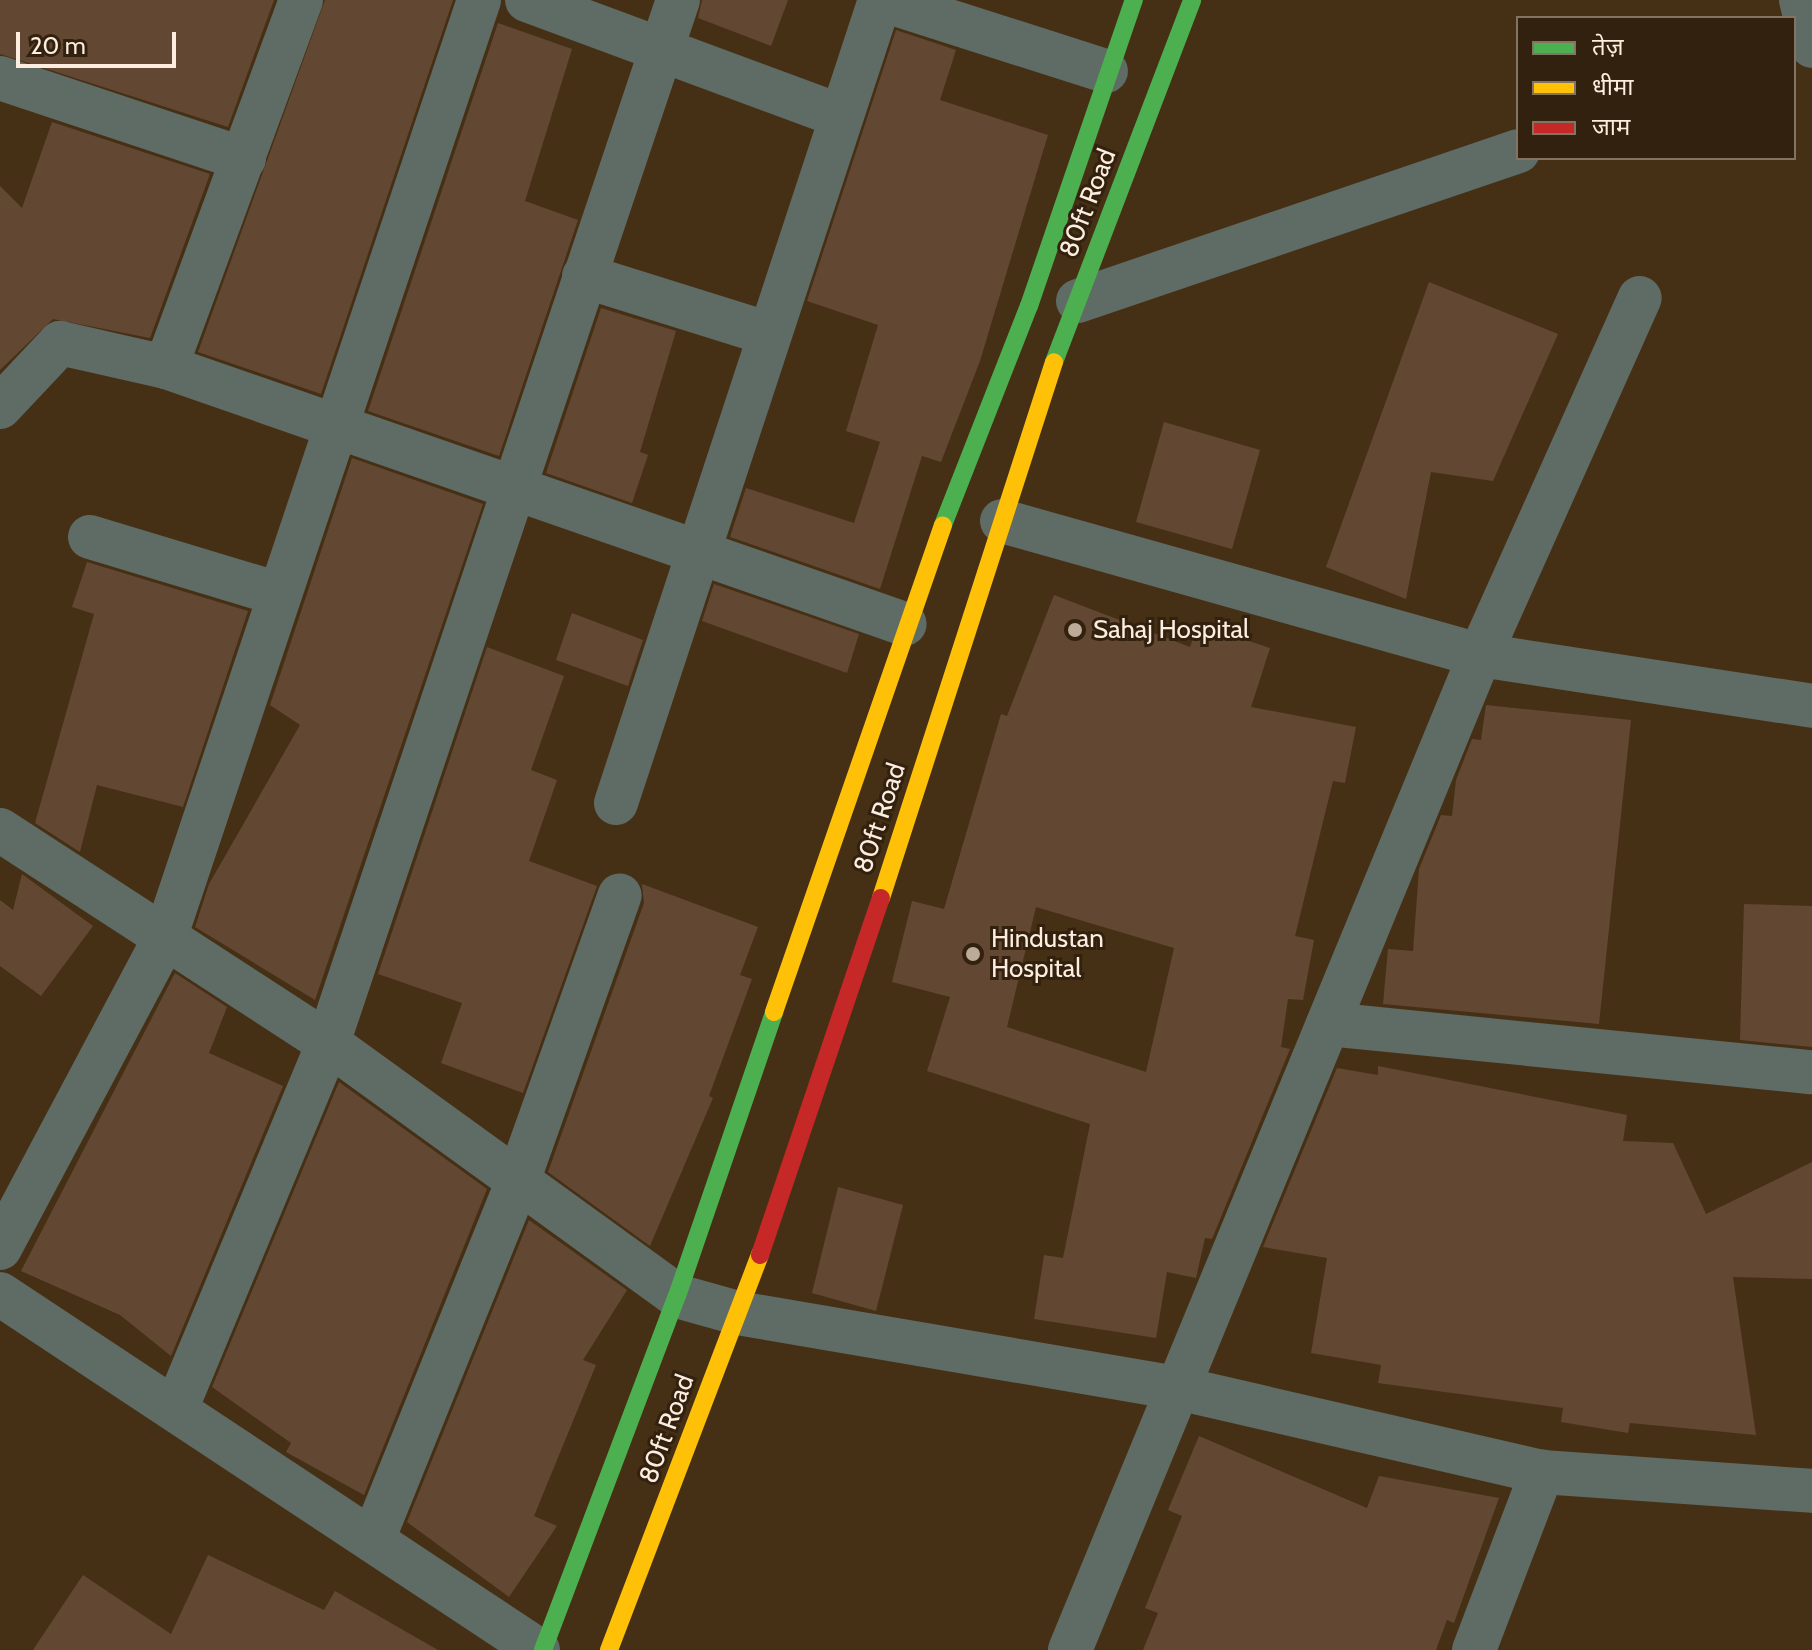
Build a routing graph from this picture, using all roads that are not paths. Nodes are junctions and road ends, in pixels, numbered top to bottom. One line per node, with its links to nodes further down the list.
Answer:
1 (301, 0): 15 (street)
2 (479, 0): 22 (street)
3 (527, 0): 10 (street)
4 (678, 0): 10 (street)
5 (882, 0): 11 (street); 13 (street)
6 (1134, 0): 11 (main road)
7 (1192, 0): 18 (main road, 80ft Road)
8 (1801, 0): 9 (street)
9 (1812, 48)
10 (661, 49): 13 (street); 16 (street)
11 (1106, 71): 28 (main road)
12 (0, 78): 15 (street)
13 (840, 116): 19 (street)
14 (1516, 152): 18 (street)
15 (244, 159): 20 (street)
16 (584, 276): 19 (street); 23 (street)
17 (1640, 298): 29 (street)
18 (1078, 301): 24 (main road, 80ft Road)
19 (766, 333): 26 (street)
20 (166, 367): 21 (street); 22 (street)
21 (0, 407)
22 (336, 422): 23 (street); 27 (street)
23 (519, 485): 26 (street); 36 (street)
24 (1002, 521): 29 (street); 42 (main road, 80ft Road)
25 (90, 537): 27 (street)
26 (697, 548): 28 (street); 31 (street)
27 (276, 593): 34 (street)
28 (905, 624): 41 (main road)
29 (1480, 655): 30 (street); 35 (street)
30 (1812, 706)
31 (616, 803)
32 (0, 830): 34 (street)
33 (620, 895): 38 (street)
34 (165, 938): 36 (street); 39 (street)
35 (1328, 1024): 37 (street); 43 (street)
36 (328, 1043): 38 (street); 44 (street)
37 (1812, 1072)
38 (519, 1178): 41 (street); 47 (street)
39 (0, 1248)
40 (0, 1294): 44 (street)
41 (677, 1296): 42 (street); 48 (main road)
42 (738, 1313): 43 (street); 49 (main road, 80ft Road)
43 (1178, 1388): 45 (street); 50 (street)
44 (176, 1409): 47 (street)
45 (1542, 1472): 46 (street); 51 (street)
46 (1812, 1491)
47 (374, 1537): 48 (street)
48 (540, 1650)
49 (609, 1650)
50 (1070, 1650)
51 (1474, 1650)

